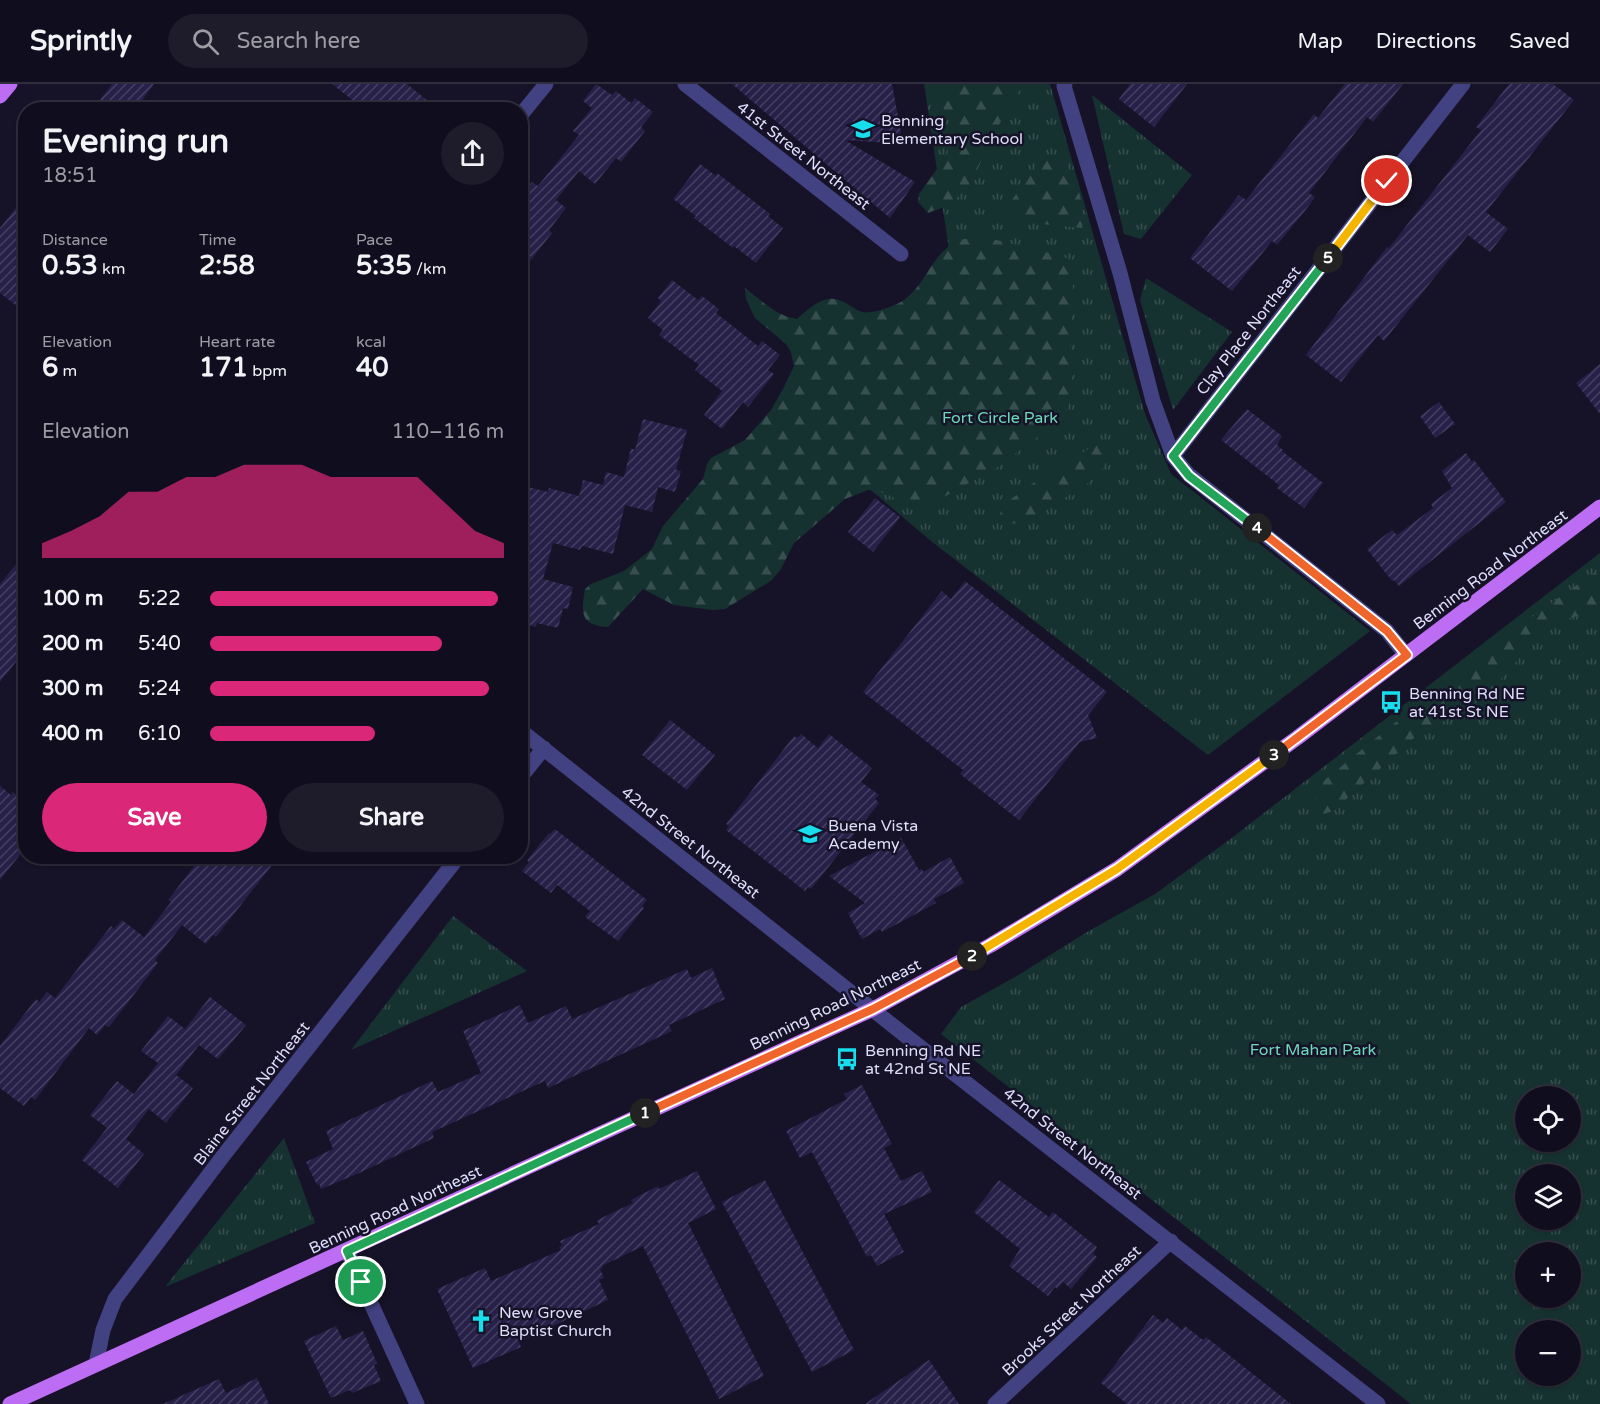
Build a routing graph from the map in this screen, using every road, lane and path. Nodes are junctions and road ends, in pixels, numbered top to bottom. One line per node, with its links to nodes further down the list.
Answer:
1 (10, 84): 6 (main road)
2 (546, 84): 7 (street)
3 (685, 84): 8 (street, 41st Street Northeast)
4 (1463, 84): 9 (street, Clay Place Northeast)
5 (1065, 85): 9 (street)
6 (0, 96)
7 (528, 106)
8 (901, 254)
9 (1173, 456): 11 (street)
10 (1600, 507): 11 (main road, Benning Road Northeast)
11 (1407, 655): 16 (main road, Benning Road Northeast)
12 (528, 736): 13 (street, 42nd Street Northeast)
13 (544, 748): 14 (street); 16 (street, 42nd Street Northeast)
14 (528, 768)
15 (453, 864): 19 (street, Blaine Street Northeast)
16 (873, 1009): 17 (street, 42nd Street Northeast); 18 (main road, Benning Road Northeast)
17 (1171, 1242): 22 (street, Brooks Street Northeast); 23 (street, 42nd Street Northeast)
18 (347, 1251): 19 (main road, Benning Road Northeast); 21 (street)
19 (96, 1364): 20 (main road, Benning Road Northeast)
20 (10, 1404)
21 (417, 1404)
22 (994, 1404)
23 (1378, 1404)

